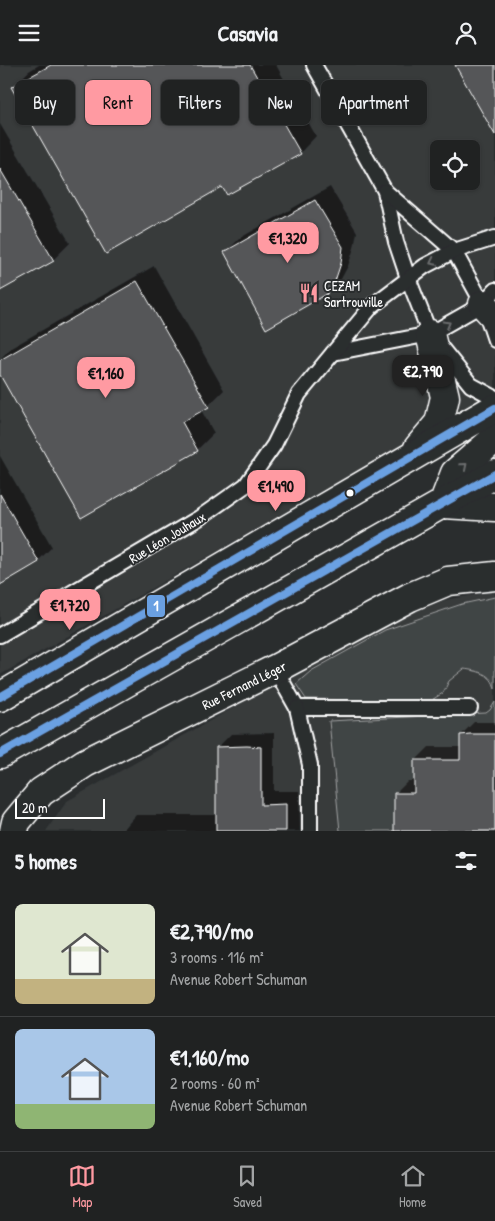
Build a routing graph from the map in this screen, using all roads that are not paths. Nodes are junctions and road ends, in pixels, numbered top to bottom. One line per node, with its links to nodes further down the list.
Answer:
1 (314, 65): 2 (lane)
2 (385, 191): 4 (lane); 5 (lane)
3 (495, 238): 4 (lane, Rue Léon Jouhaux)
4 (454, 251): 5 (lane, Rue Léon Jouhaux, one-way to 5); 6 (lane)
5 (408, 278): 7 (lane); 9 (lane, Rue Léon Jouhaux)
6 (491, 303): 7 (lane, one-way to 6); 8 (lane)
7 (430, 334): 9 (lane); 10 (lane); 13 (main road)
8 (495, 340)
9 (333, 353): 18 (lane, Rue Léon Jouhaux)
10 (495, 398)
11 (495, 408): 13 (main road)
12 (495, 434): 15 (main road, one-way to 12)
13 (410, 459): 20 (main road)
14 (495, 474): 15 (main road)
15 (443, 504): 16 (main road); 23 (main road)
16 (490, 504)
17 (495, 576): 19 (main road, Rue Fernand Léger)
18 (0, 635)
19 (275, 669): 21 (lane); 24 (main road, Rue Fernand Léger)
20 (0, 697)
21 (297, 708): 22 (lane); 25 (lane)
22 (470, 708)
23 (0, 754)
24 (14, 831)
25 (310, 831)

